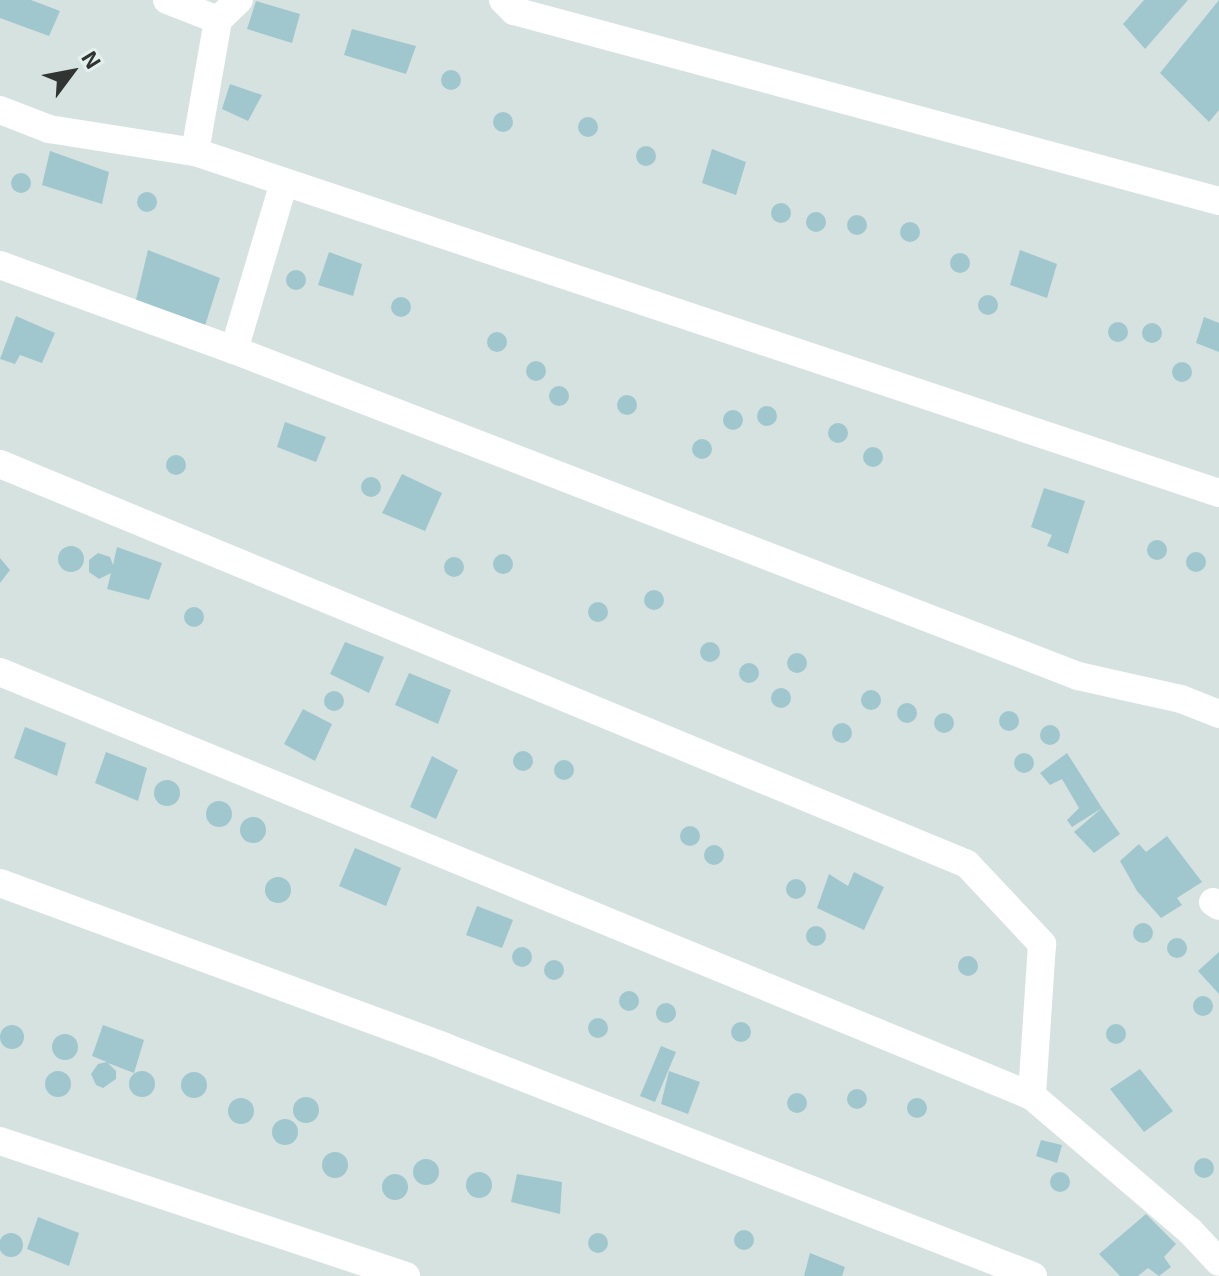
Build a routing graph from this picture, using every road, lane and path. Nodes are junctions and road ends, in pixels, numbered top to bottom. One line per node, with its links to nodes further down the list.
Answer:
1 (167, 0): 4 (street)
2 (239, 0): 4 (street)
3 (503, 0): 8 (street)
4 (218, 20): 6 (street)
5 (0, 110): 6 (street)
6 (195, 152): 7 (street)
7 (284, 182): 10 (street); 12 (street)
8 (1219, 201)
9 (0, 265): 10 (street)
10 (234, 350): 14 (street)
11 (0, 464): 16 (street)
12 (1219, 493)
13 (0, 672): 16 (street)
14 (1219, 714)
15 (0, 883): 20 (street)
16 (1032, 1096): 18 (street)
17 (0, 1141): 19 (street)
18 (1219, 1262)
19 (406, 1276)
20 (1033, 1276)

